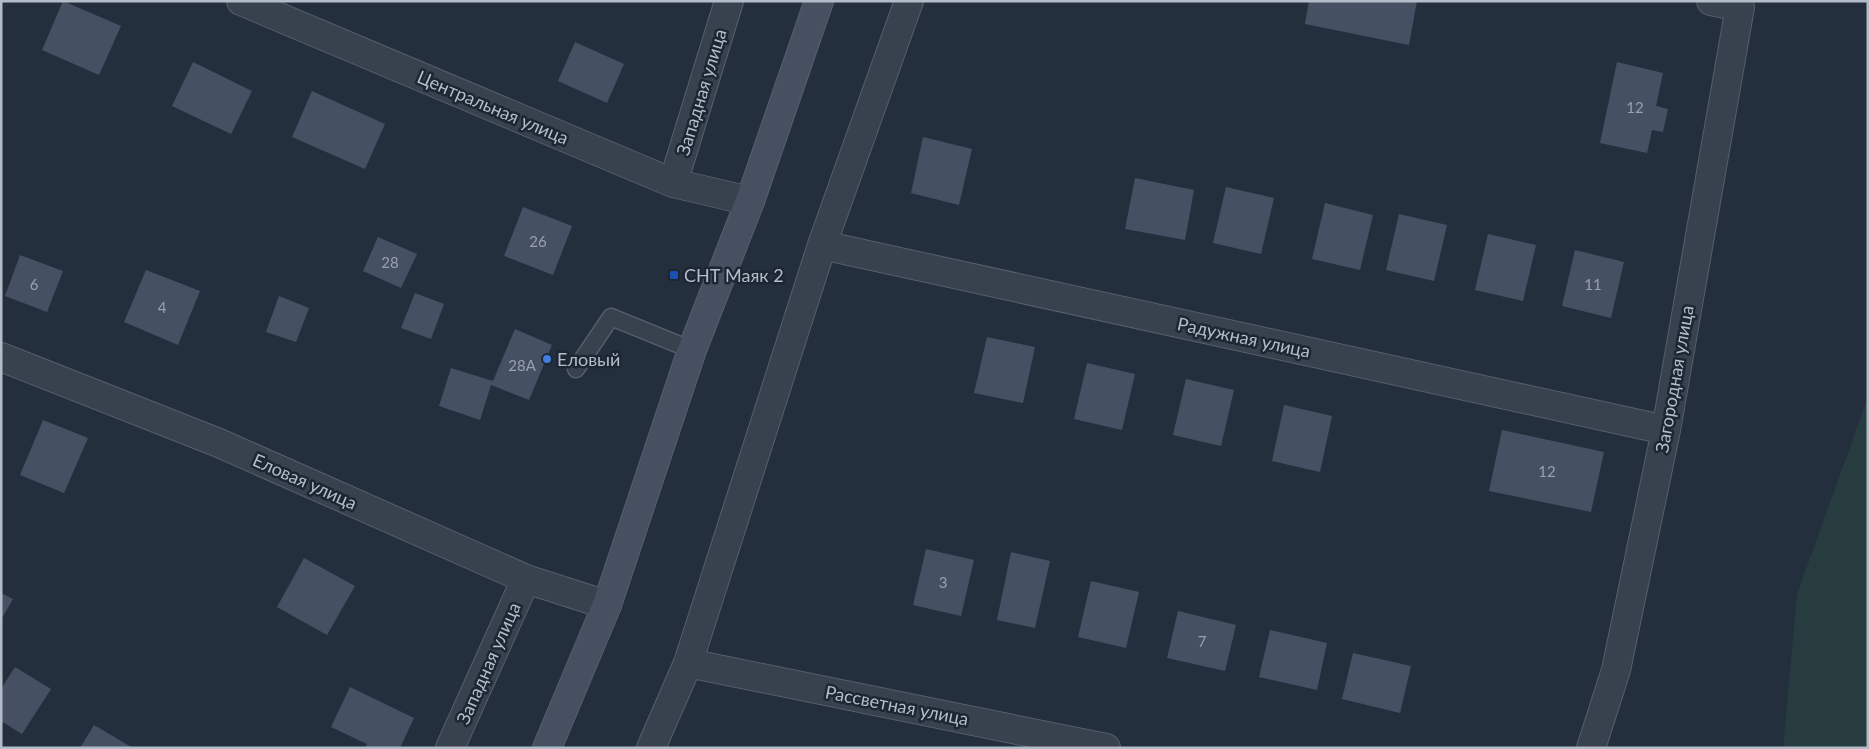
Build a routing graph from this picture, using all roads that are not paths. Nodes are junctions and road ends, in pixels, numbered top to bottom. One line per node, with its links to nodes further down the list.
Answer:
1 (241, 1): 6 (street, Центральная улица)
2 (729, 1): 6 (street, Западная улица)
3 (819, 1): 7 (street)
4 (909, 1): 8 (street)
5 (1711, 1): 12 (street, Загородная улица)
6 (673, 183): 7 (street, Центральная улица)
7 (750, 201): 9 (street)
8 (822, 244): 12 (street, Радужная улица); 15 (street)
9 (692, 350): 11 (lane); 14 (street)
10 (1, 357): 13 (street, Еловая улица)
11 (576, 369)
12 (1666, 430): 20 (street, Загородная улица)
13 (526, 579): 14 (street, Еловая улица); 16 (street, Западная улица)
14 (607, 605): 17 (street)
15 (688, 663): 18 (street); 19 (street, Рассветная улица)
16 (451, 748)
17 (547, 748)
18 (651, 748)
19 (1106, 748)
20 (1590, 748)

